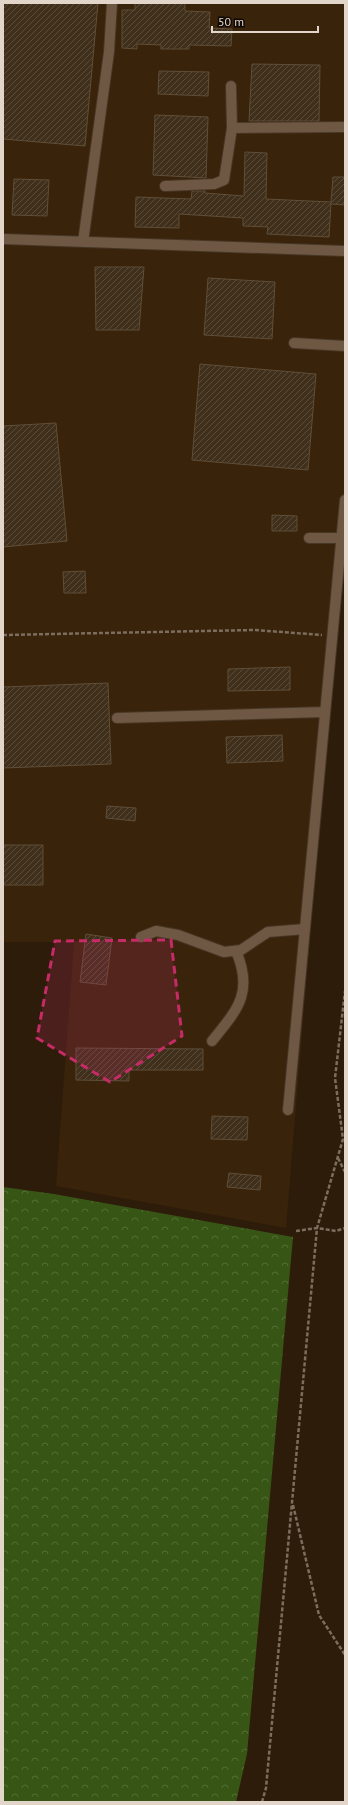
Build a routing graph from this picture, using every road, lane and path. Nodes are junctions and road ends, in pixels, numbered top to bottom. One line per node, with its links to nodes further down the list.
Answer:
1 (112, 3): 7 (street)
2 (231, 86): 4 (street)
3 (345, 127): 4 (street)
4 (232, 128): 5 (street)
5 (165, 186)
6 (3, 239): 7 (street)
7 (83, 242): 8 (street)
8 (345, 251)
9 (294, 343): 10 (street)
10 (345, 346)
11 (345, 500): 13 (street)
12 (309, 538): 13 (street)
13 (341, 538): 15 (street)
14 (3, 635): 15 (path)
15 (332, 635): 16 (street)
16 (325, 712): 17 (street); 18 (street)
17 (117, 718)
18 (305, 929): 20 (street); 23 (street)
19 (141, 937): 20 (street)
20 (236, 951): 22 (street)
21 (345, 991): 24 (path)
22 (212, 1041)
23 (288, 1110)
24 (344, 1139): 25 (path)
25 (338, 1158): 26 (path); 27 (path)
26 (345, 1172)
27 (317, 1228): 28 (path); 29 (path); 30 (path)
28 (345, 1228)
29 (296, 1231)
30 (292, 1503): 31 (path); 32 (path)
31 (345, 1656)
32 (262, 1802)

